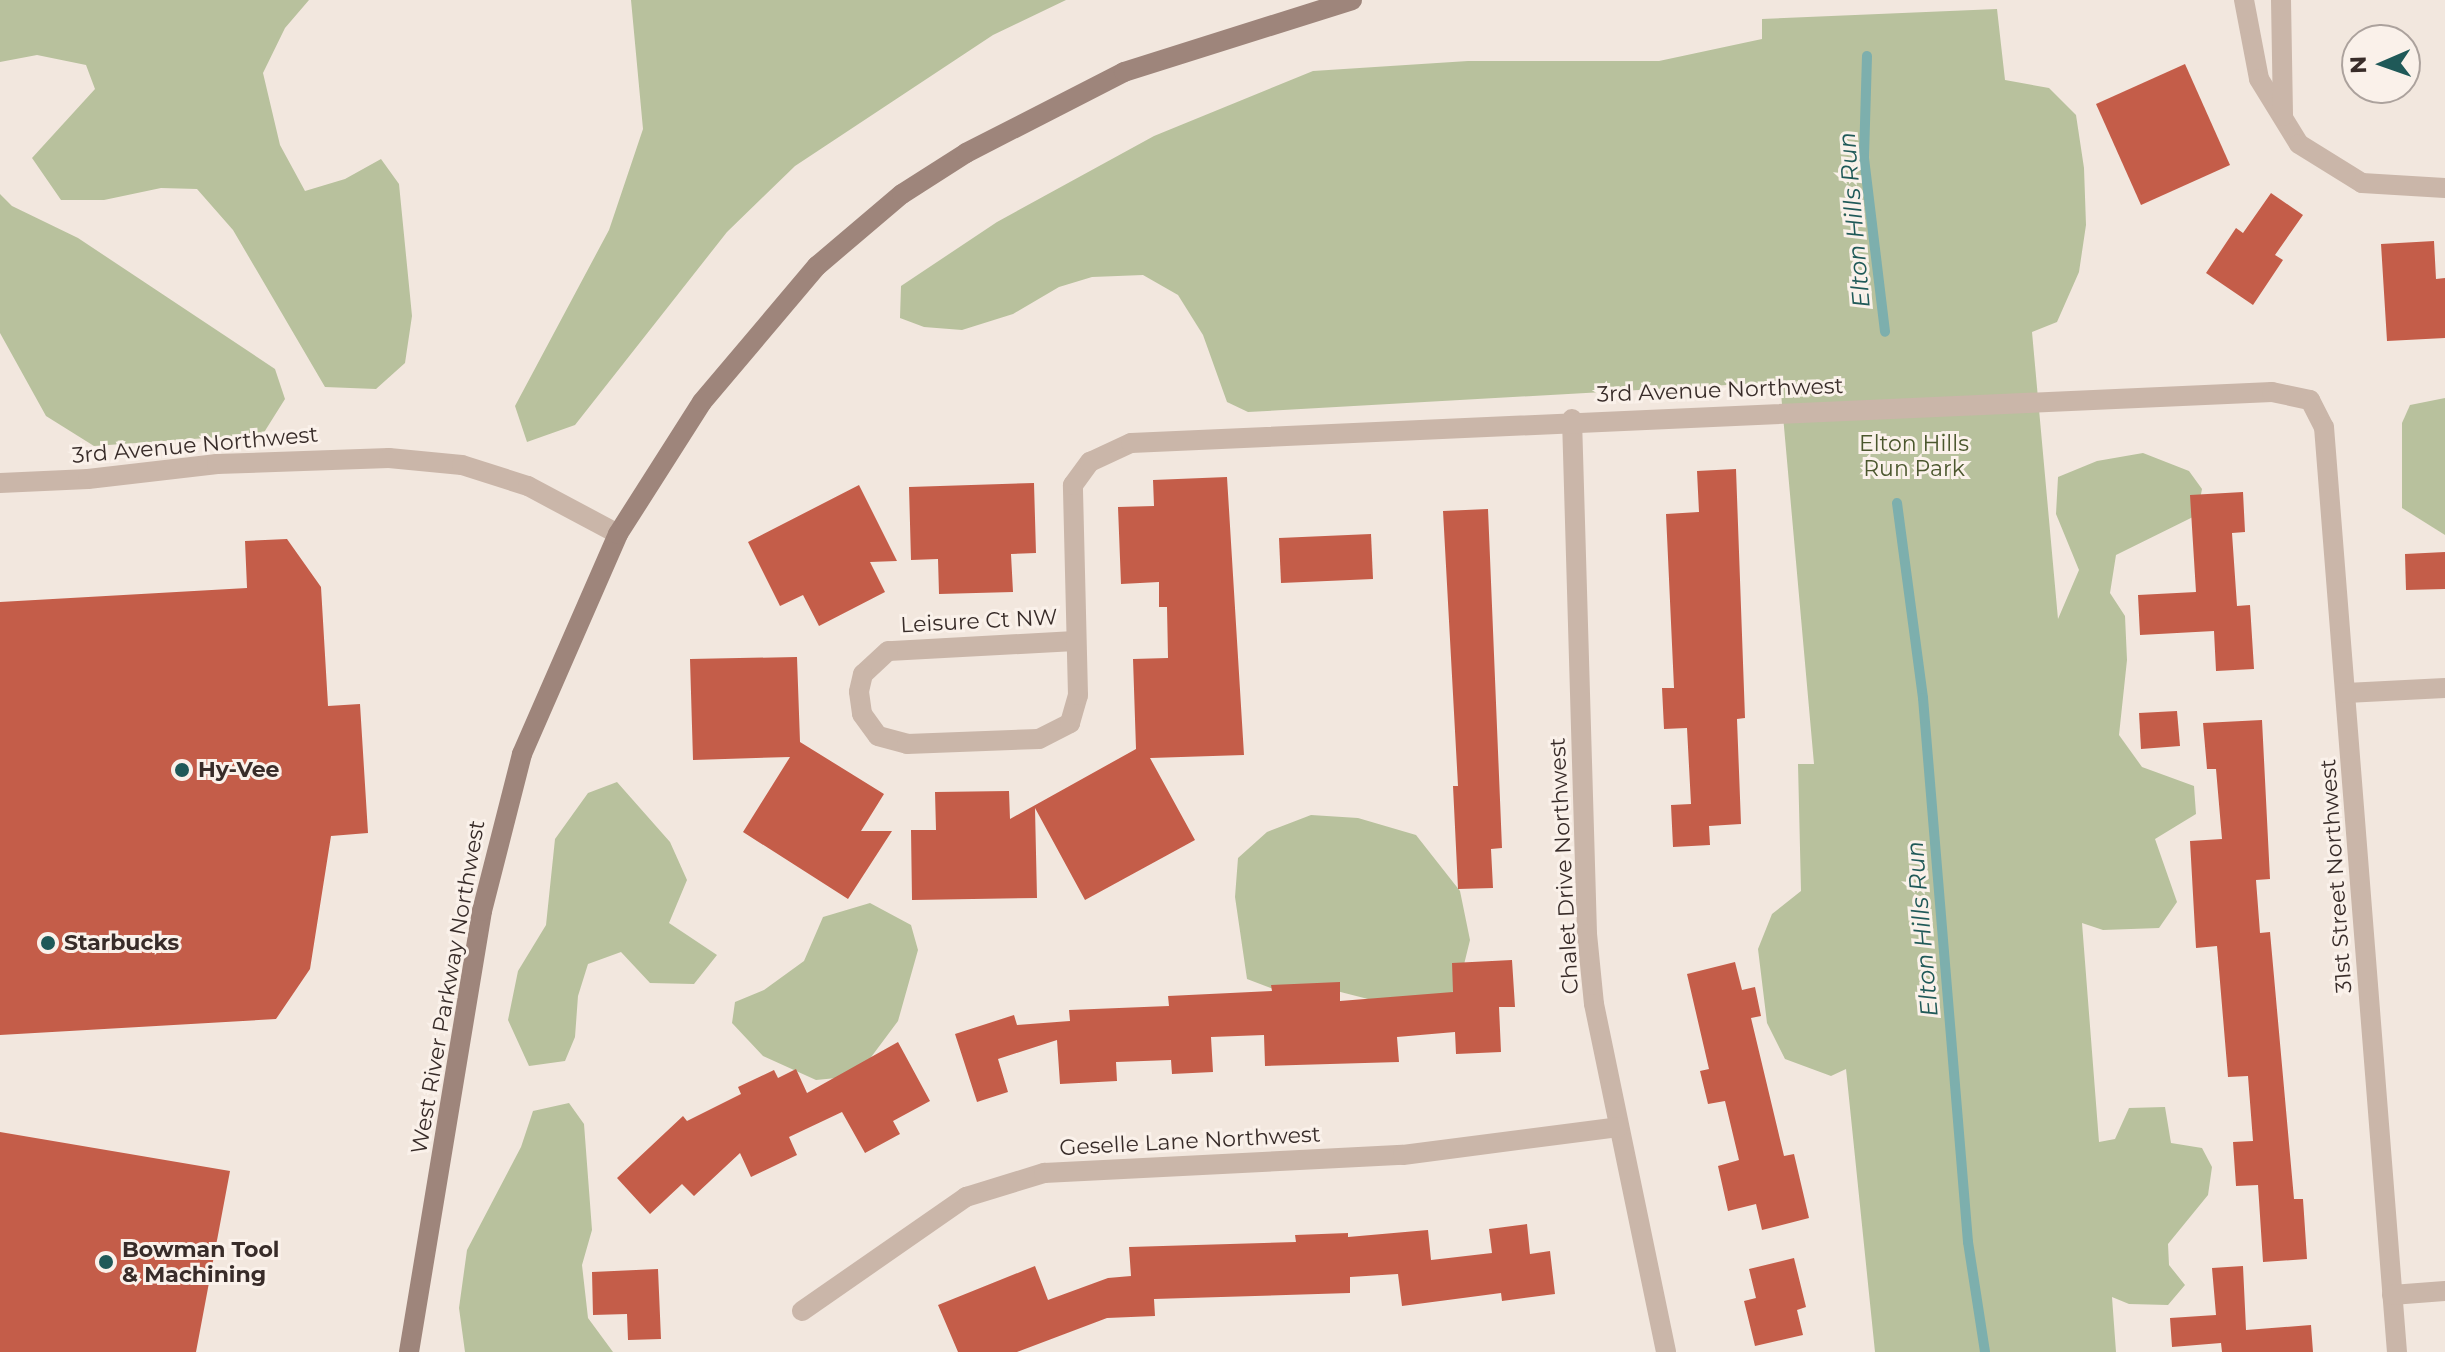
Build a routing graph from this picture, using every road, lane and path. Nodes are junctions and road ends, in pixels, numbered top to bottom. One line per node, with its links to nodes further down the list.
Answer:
1 (1352, 0): 10 (main road, West River Parkway Northwest)
2 (2244, 0): 4 (street)
3 (2281, 0): 4 (street)
4 (2284, 120): 5 (street)
5 (2445, 188)
6 (2310, 400): 7 (street, 3rd Avenue Northwest); 13 (street, 31st Street Northwest)
7 (1572, 419): 8 (street, 3rd Avenue Northwest); 14 (street, Chalet Drive Northwest)
8 (1131, 443): 11 (street, Leisure Ct NW)
9 (0, 483): 10 (street, 3rd Avenue Northwest)
10 (618, 534): 18 (main road, West River Parkway Northwest)
11 (1075, 641): 11 (street, Leisure Ct NW)
12 (2445, 688): 13 (street)
13 (2346, 693): 16 (street, 31st Street Northwest)
14 (1618, 1127): 17 (street, Geselle Lane Northwest); 19 (street, Chalet Drive Northwest)
15 (2445, 1291): 16 (street)
16 (2392, 1295): 20 (street, 31st Street Northwest)
17 (802, 1311)
18 (409, 1352)
19 (1666, 1352)
20 (2397, 1352)

